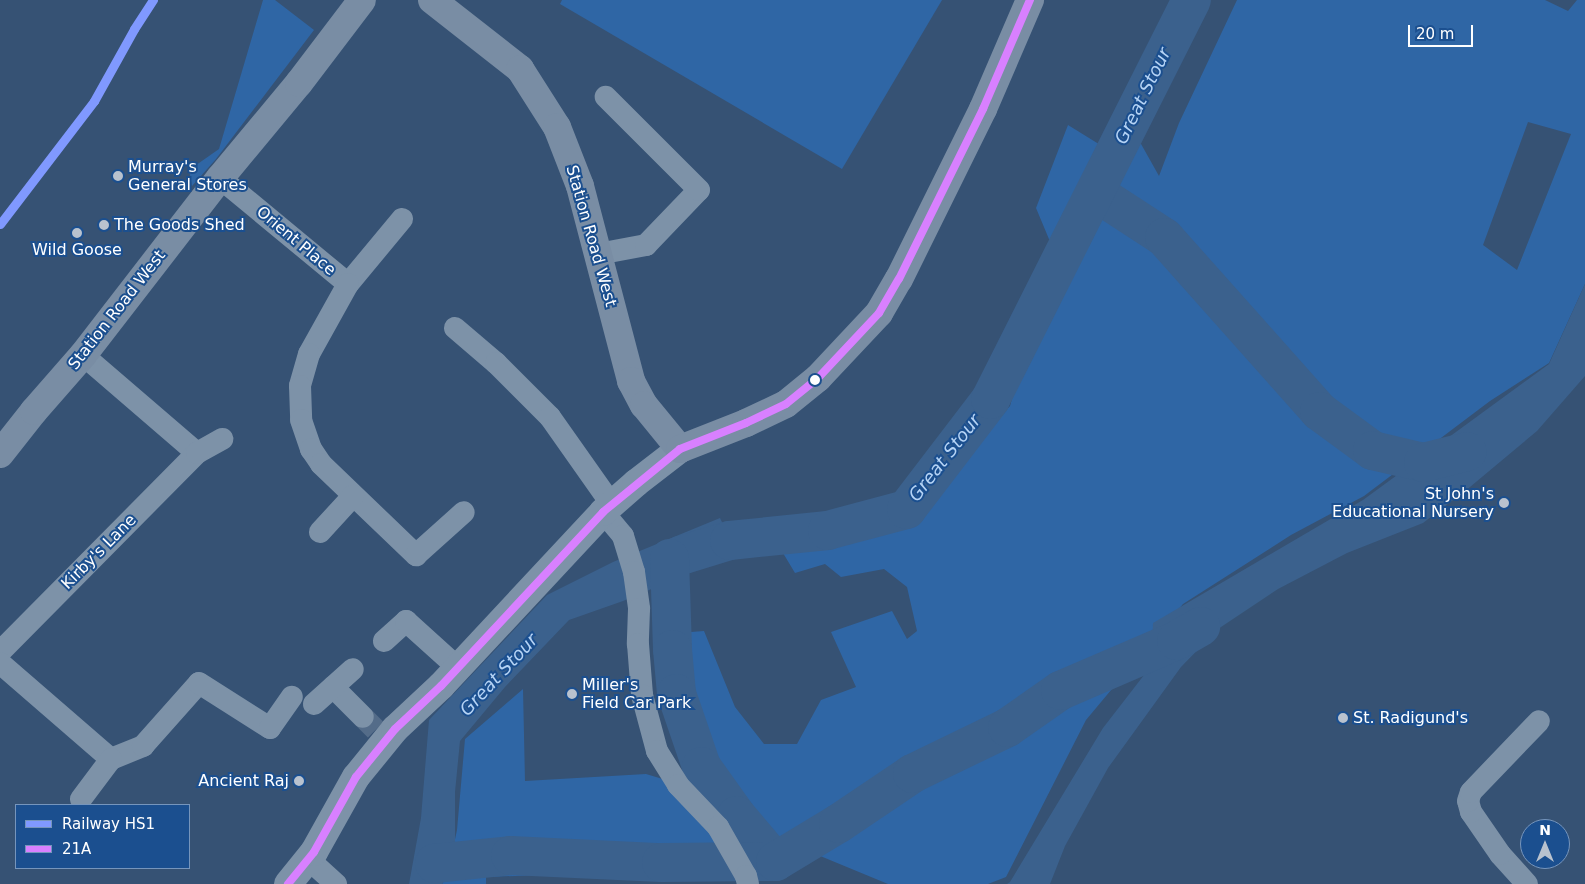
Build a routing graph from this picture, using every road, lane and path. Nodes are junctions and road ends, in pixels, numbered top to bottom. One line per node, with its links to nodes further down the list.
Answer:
1 (362, 0): 5 (main road, Station Road West)
2 (432, 0): 7 (main road, Station Road West)
3 (1030, 0): 12 (main road)
4 (606, 97): 7 (street)
5 (220, 178): 8 (street, Orient Place); 10 (main road, Station Road West)
6 (402, 218): 8 (street, Orient Place)
7 (598, 254): 12 (main road, Station Road West)
8 (348, 284): 15 (street, Orient Place)
9 (456, 328): 16 (street)
10 (83, 355): 13 (street); 14 (main road, Station Road West)
11 (222, 439): 13 (street, Kirby's Lane)
12 (680, 449): 16 (street)
13 (197, 452): 20 (street, Kirby's Lane)
14 (0, 454)
15 (353, 496): 17 (street, Orient Place); 18 (street)
16 (608, 509): 22 (street); 32 (street)
17 (464, 512)
18 (320, 532)
19 (384, 641): 22 (street)
20 (0, 652)
21 (0, 663): 29 (street)
22 (458, 668): 28 (street)
23 (353, 669): 24 (street)
24 (333, 687): 26 (street); 28 (street)
25 (292, 697): 29 (street)
26 (314, 704)
27 (1539, 721): 35 (street)
28 (375, 729): 31 (street)
29 (111, 759): 30 (street)
30 (81, 799)
31 (306, 862): 33 (street); 34 (street)
32 (747, 880)
33 (288, 884)
34 (336, 884)
35 (1527, 884)

